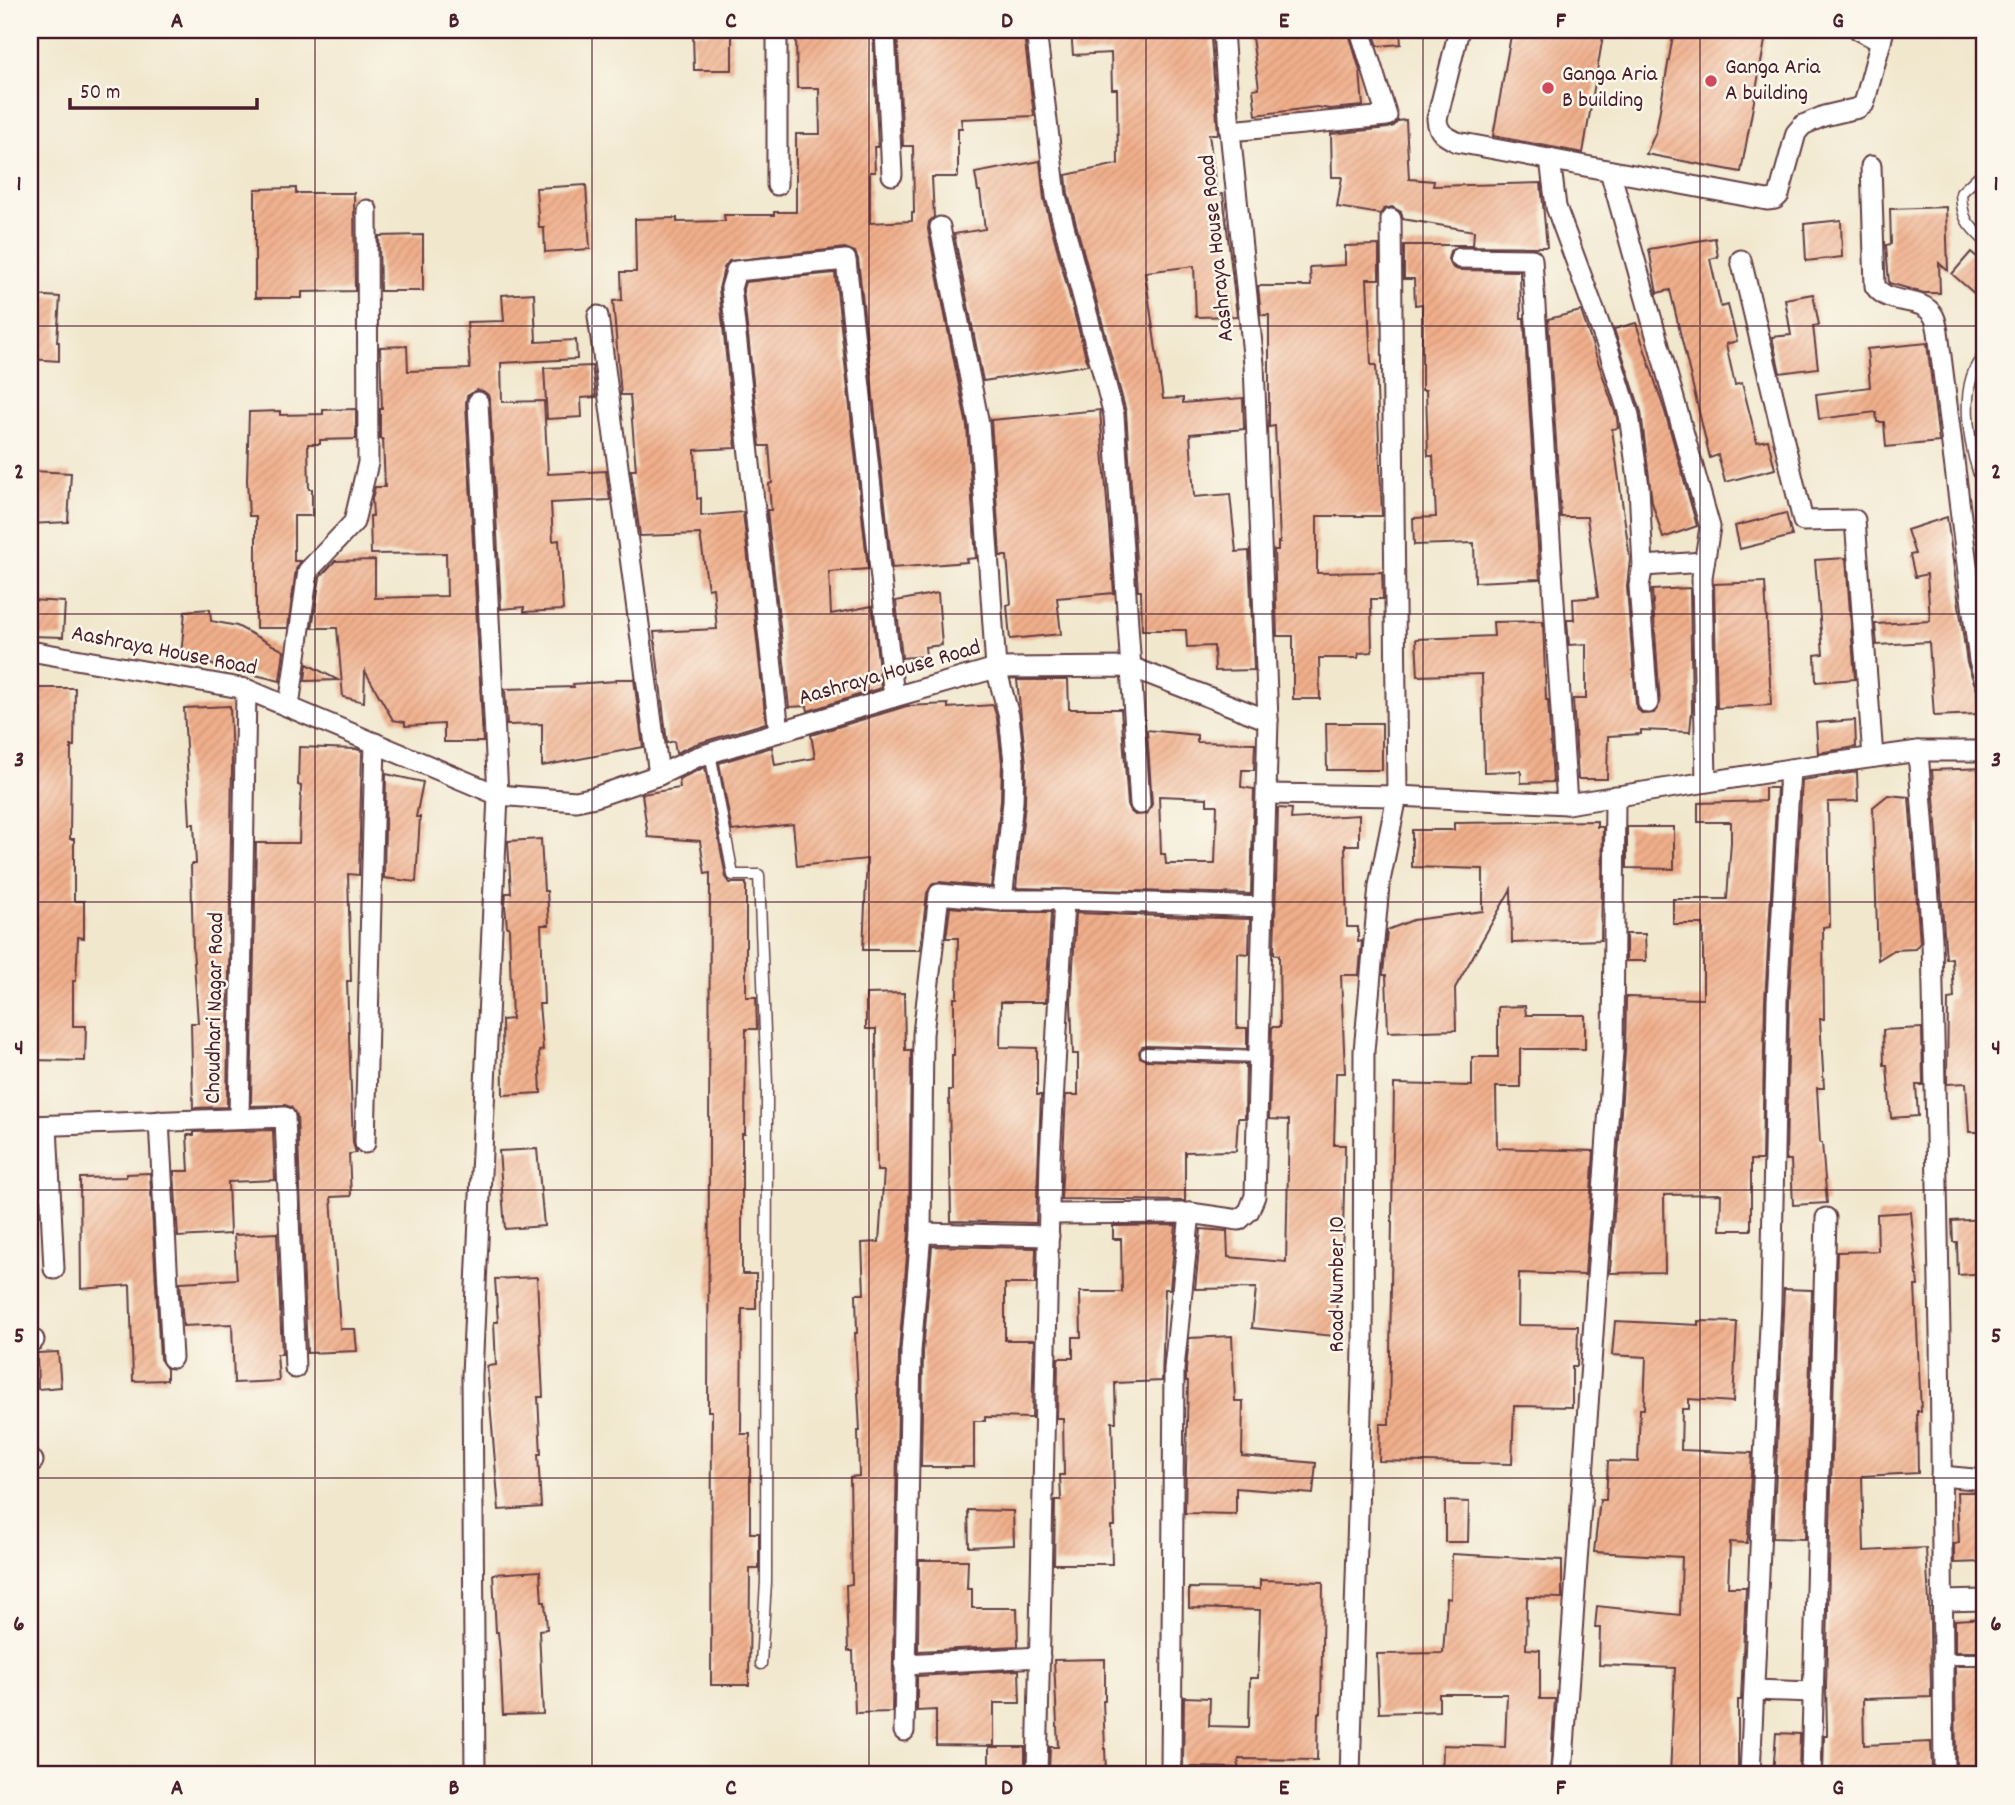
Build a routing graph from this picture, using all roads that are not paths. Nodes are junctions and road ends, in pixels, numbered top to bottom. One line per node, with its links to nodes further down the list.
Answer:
1 (777, 30): 15 (street)
2 (885, 30): 14 (street)
3 (1036, 30): 29 (street)
4 (1223, 30): 9 (street, Aashraya House Road)
5 (1360, 30): 9 (street)
6 (1459, 30): 10 (street)
7 (1858, 30): 8 (street)
8 (1882, 36): 13 (street)
9 (1230, 131): 36 (street, Aashraya House Road)
10 (1549, 159): 13 (street); 27 (street)
11 (1871, 166): 31 (street)
12 (1985, 170): 19 (lane)
13 (1610, 171): 26 (street)
14 (892, 175)
15 (777, 185)
16 (367, 210): 35 (street)
17 (1391, 219): 48 (street, Road Number 10)
18 (940, 227): 30 (street)
19 (1985, 242)
20 (1460, 258): 51 (street)
21 (1741, 260): 42 (street)
22 (598, 316): 44 (street)
23 (1985, 358): 25 (lane)
24 (478, 402): 47 (street)
25 (1985, 489)
26 (1704, 562): 27 (street); 45 (street)
27 (1643, 566): 34 (street)
28 (30, 651): 32 (street, Aashraya House Road)
29 (1131, 667): 30 (street, Aashraya House Road); 36 (street, Aashraya House Road); 50 (street)
30 (996, 668): 33 (street, Aashraya House Road); 52 (street)
31 (1985, 681)
32 (246, 689): 35 (street, Aashraya House Road); 57 (street, Choudhari Nagar Road)
33 (894, 697): 37 (street, Aashraya House Road); 37 (street)
34 (1648, 703)
35 (289, 706): 38 (street, Aashraya House Road)
36 (1268, 720): 46 (street)
37 (779, 732): 41 (street, Aashraya House Road)
38 (375, 743): 47 (street, Aashraya House Road); 60 (street)
39 (1918, 751): 40 (street); 42 (street); 69 (street)
40 (1985, 751)
41 (710, 754): 44 (street, Aashraya House Road); 76 (lane)
42 (1873, 757): 43 (street)
43 (1790, 769): 45 (street); 78 (street)
44 (659, 775): 47 (street, Aashraya House Road)
45 (1706, 782): 49 (street)
46 (1266, 794): 48 (street); 54 (street)
47 (498, 795): 81 (street)
48 (1397, 796): 51 (street); 84 (street, Road Number 10)
49 (1615, 796): 51 (street); 85 (street)
50 (1140, 804)
51 (1567, 804)
52 (1002, 900): 53 (street); 64 (street)
53 (1064, 900): 54 (street); 62 (street)
54 (1264, 907): 56 (street)
55 (1146, 1053): 56 (lane)
56 (1260, 1058): 61 (street)
57 (239, 1118): 58 (street, Choudhari Nagar Road); 68 (street)
58 (159, 1121): 59 (street, Choudhari Nagar Road); 67 (street)
59 (38, 1126): 66 (street)
60 (365, 1143)
61 (1190, 1213): 62 (street); 83 (street)
62 (1050, 1214): 65 (street)
63 (1826, 1218): 79 (street)
64 (921, 1233): 65 (street); 77 (street)
65 (1049, 1236): 73 (street)
66 (54, 1269)
67 (172, 1357)
68 (295, 1368)
69 (1941, 1476): 70 (street); 72 (street)
70 (1985, 1479)
71 (1985, 1600): 72 (street)
72 (1942, 1601): 74 (street)
73 (1040, 1657): 77 (street); 82 (street)
74 (1943, 1659): 75 (lane); 88 (street)
75 (1985, 1660)
76 (761, 1664)
77 (904, 1664): 80 (street)
78 (1755, 1690): 79 (street); 86 (street)
79 (1813, 1692): 87 (street)
80 (904, 1731)
81 (475, 1775)
82 (1037, 1775)
83 (1171, 1775)
84 (1350, 1775)
85 (1562, 1775)
86 (1751, 1775)
87 (1811, 1775)
88 (1944, 1775)

